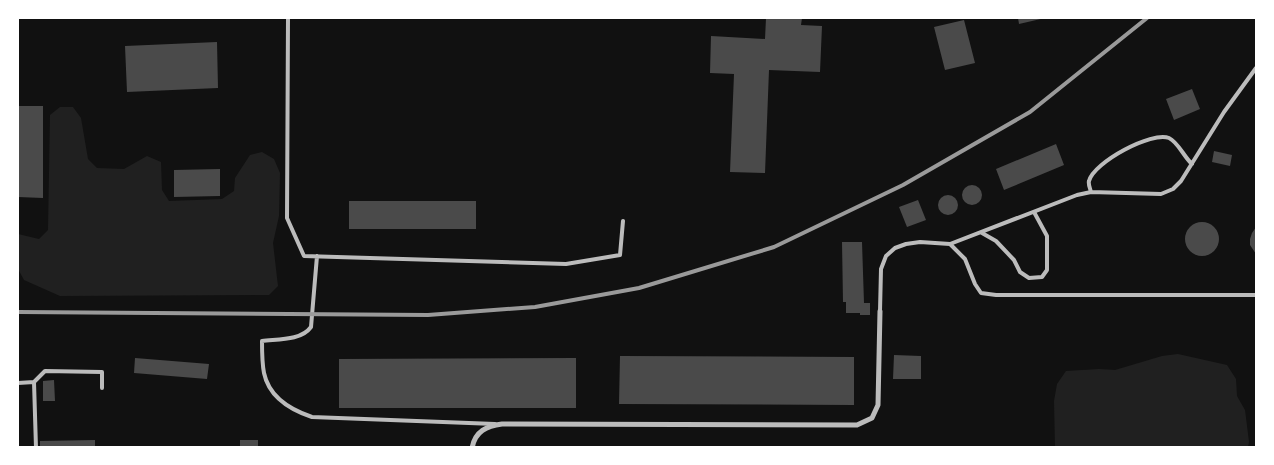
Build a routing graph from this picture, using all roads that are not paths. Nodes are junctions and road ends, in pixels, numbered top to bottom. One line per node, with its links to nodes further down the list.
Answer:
1 (288, 18): 9 (lane)
2 (1256, 68): 3 (lane)
3 (1192, 164): 4 (lane); 4 (lane)
4 (1091, 192): 5 (lane)
5 (1034, 212): 7 (lane); 7 (lane)
6 (623, 221): 9 (lane)
7 (981, 233): 8 (lane)
8 (950, 244): 10 (lane); 11 (lane)
9 (317, 256): 15 (lane)
10 (1256, 295)
11 (880, 311): 15 (street)
12 (34, 382): 13 (lane); 14 (lane); 16 (lane)
13 (18, 383)
14 (102, 388)
15 (502, 424): 17 (street)
16 (36, 448)
17 (472, 448)

